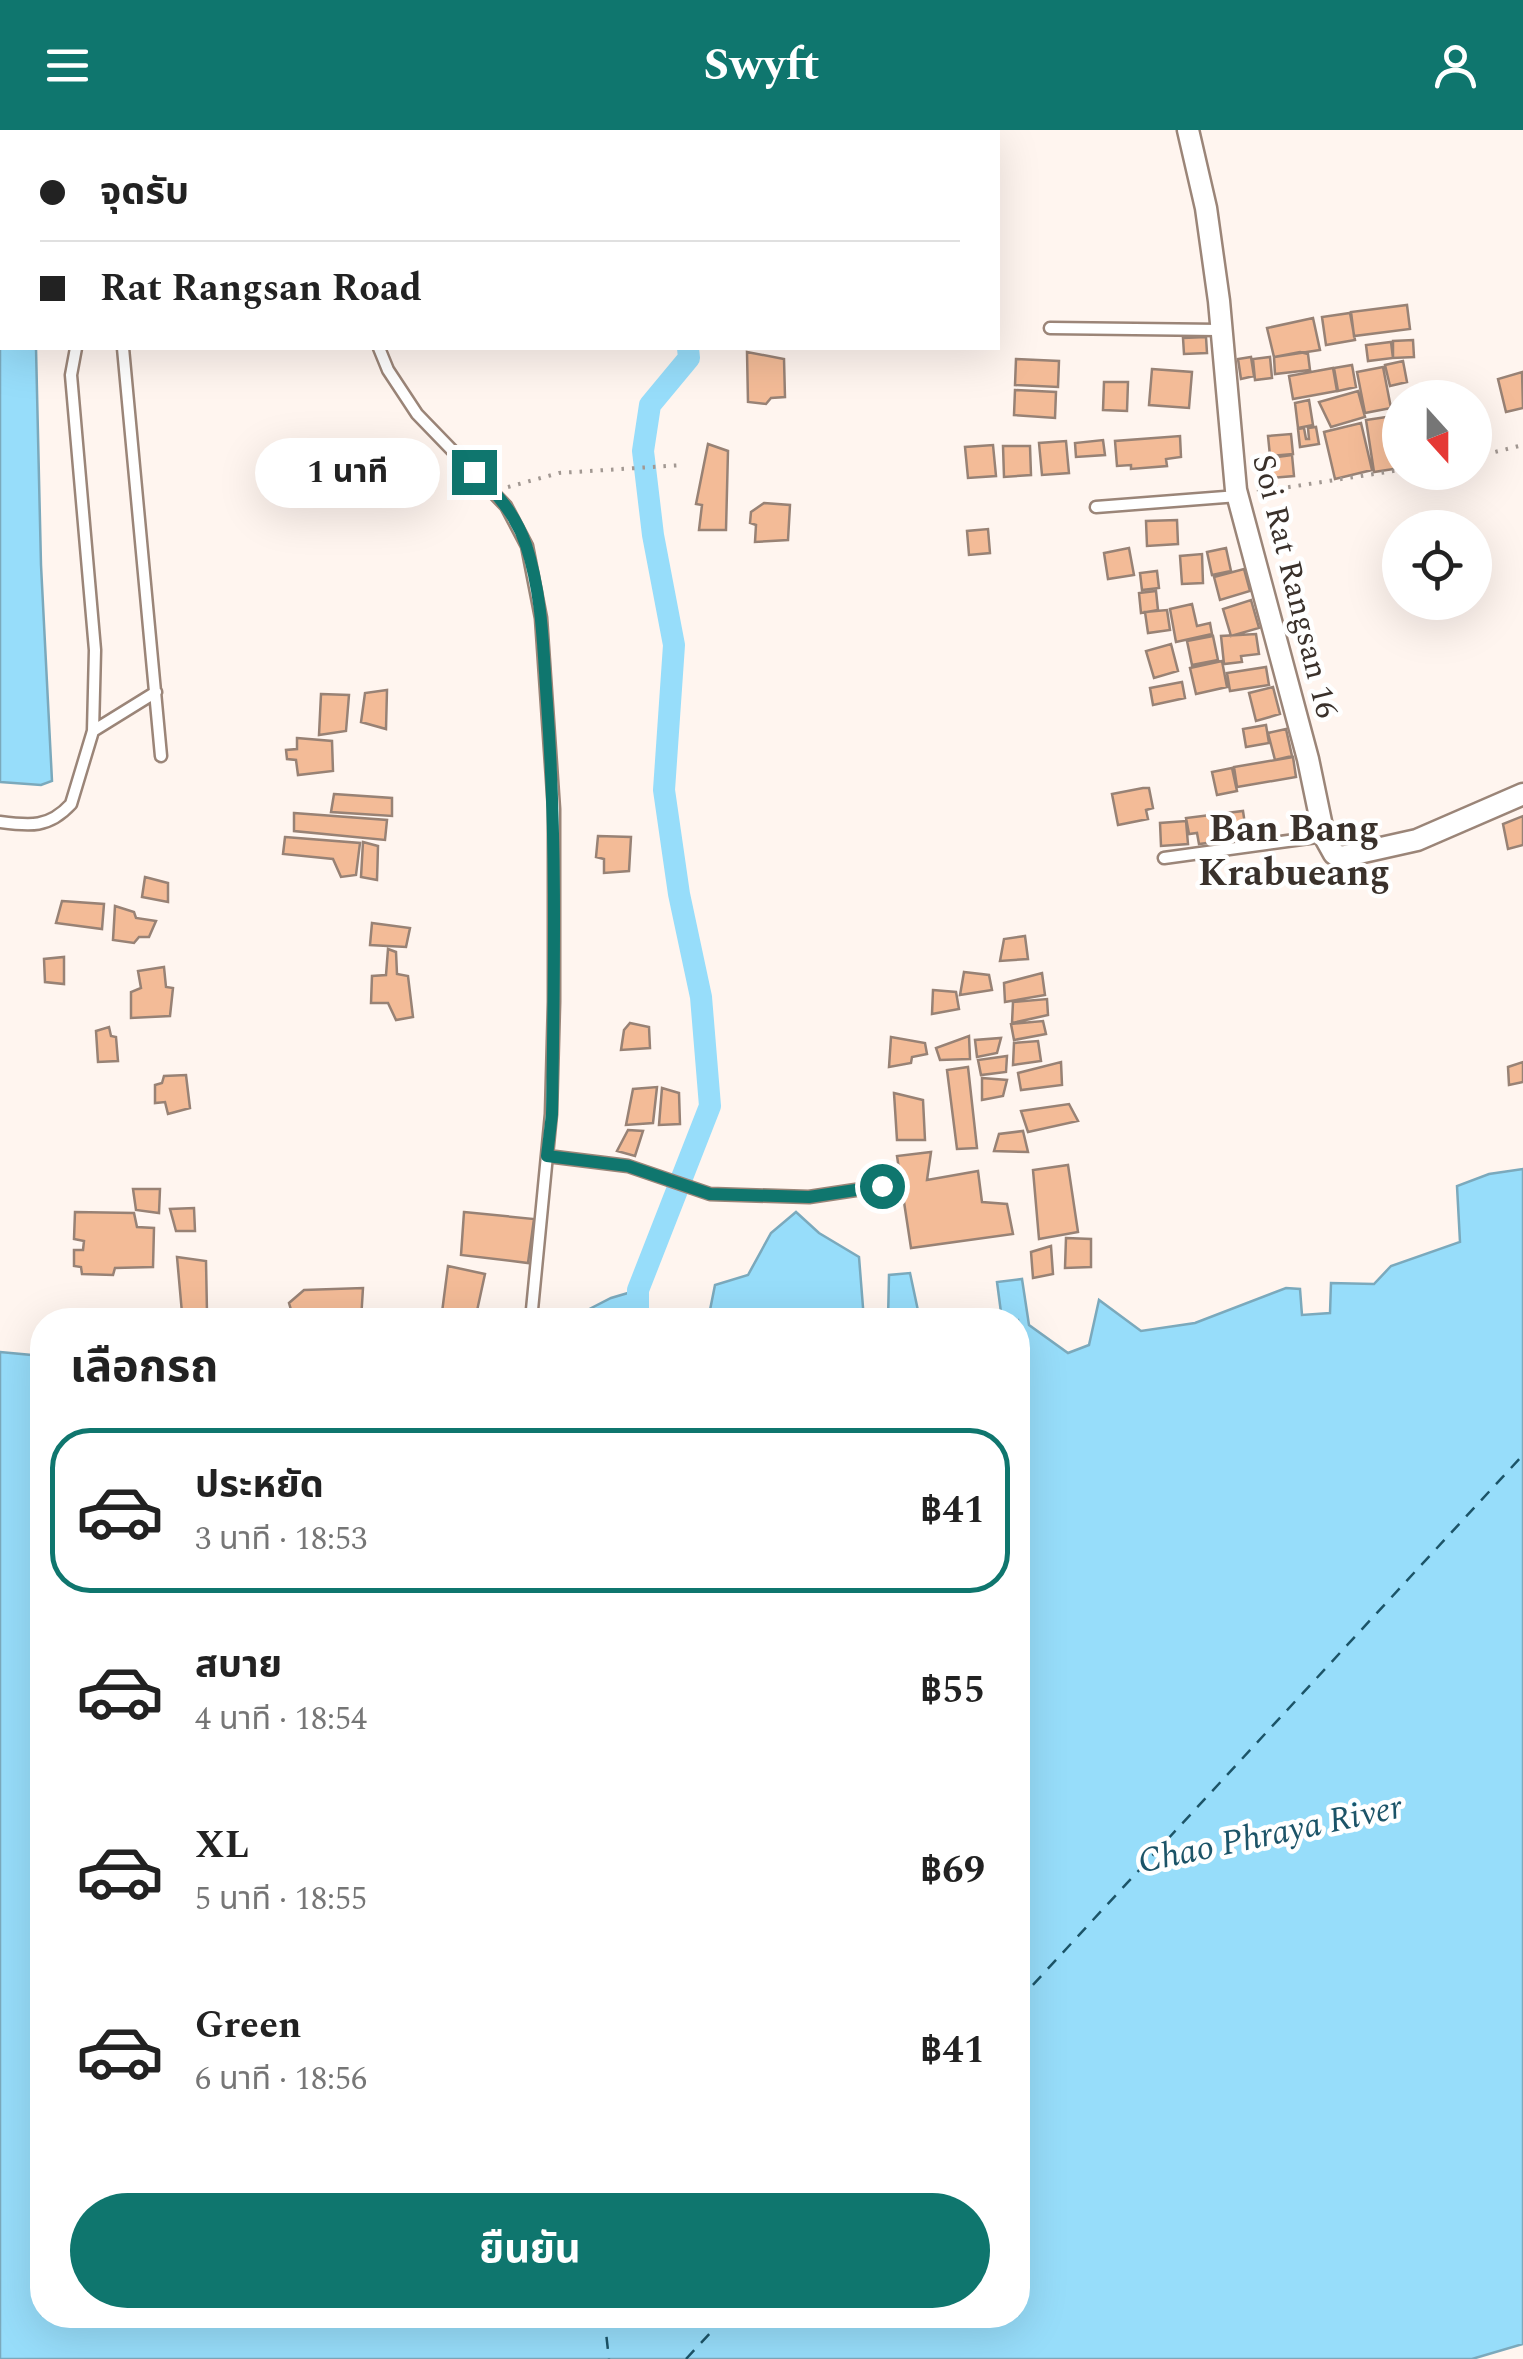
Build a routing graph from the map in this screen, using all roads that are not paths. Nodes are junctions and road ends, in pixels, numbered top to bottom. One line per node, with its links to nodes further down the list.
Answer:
1 (1188, 130): 3 (street, Soi Rat Rangsan 16)
2 (1050, 328): 3 (lane)
3 (1220, 330): 7 (street, Soi Rat Rangsan 16)
4 (76, 350): 10 (lane)
5 (123, 350): 9 (lane)
6 (380, 350): 16 (lane)
7 (1237, 493): 8 (lane); 14 (street, Soi Rat Rangsan 16)
8 (1096, 508)
9 (156, 692): 10 (lane); 11 (lane)
10 (93, 731): 13 (lane)
11 (162, 756)
12 (1523, 794): 14 (street)
13 (0, 822)
14 (1324, 836): 15 (lane)
15 (1164, 858)
16 (547, 1156): 17 (lane); 18 (lane)
17 (882, 1186)
18 (532, 1308)

